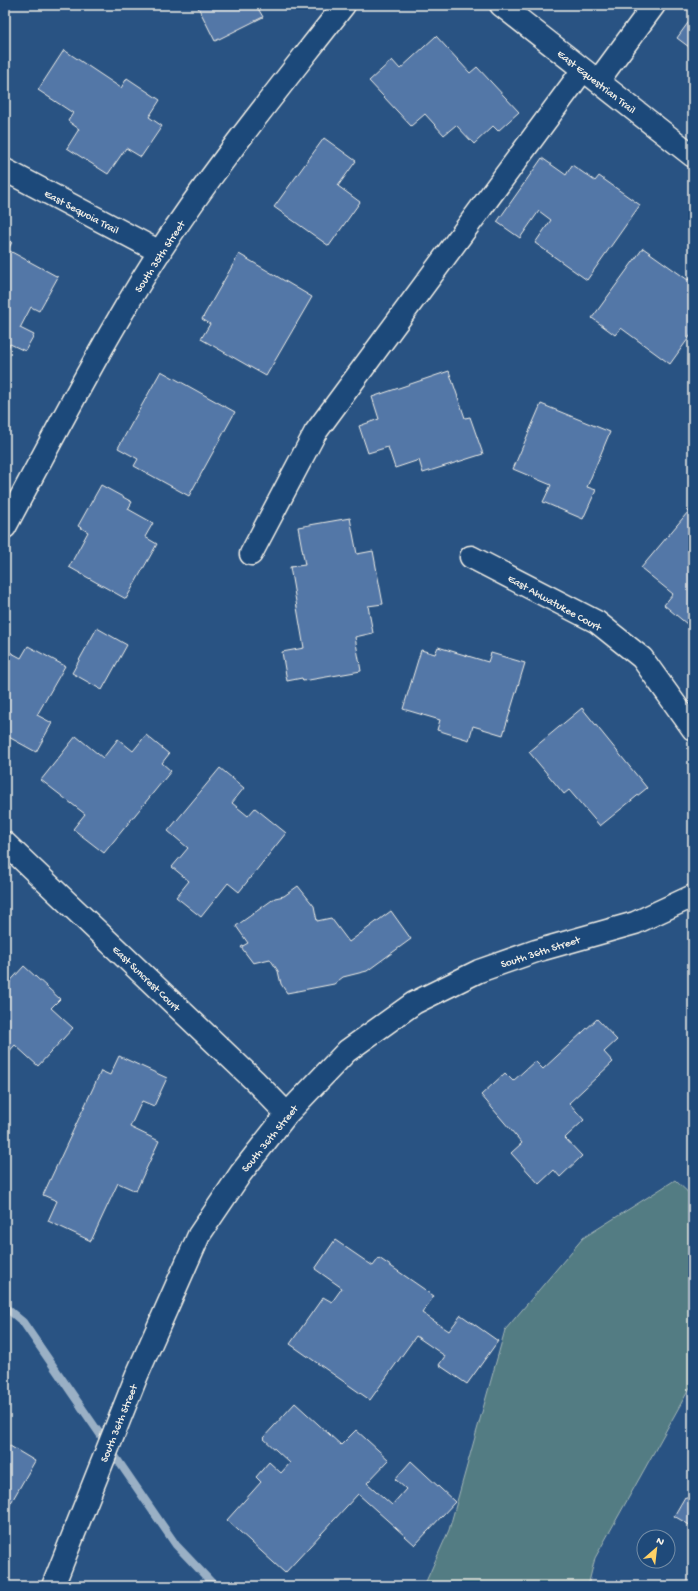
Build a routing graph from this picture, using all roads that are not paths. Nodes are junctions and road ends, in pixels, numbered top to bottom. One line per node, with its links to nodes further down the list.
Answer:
1 (344, 5): 7 (street, South 35th Street)
2 (501, 5): 4 (street, East Equestrian Trail)
3 (654, 5): 4 (street)
4 (590, 76): 5 (street, East Equestrian Trail); 9 (street)
5 (693, 156)
6 (5, 170): 7 (street, East Sequoia Trail)
7 (160, 252): 8 (street, South 35th Street)
8 (5, 527)
9 (251, 554)
10 (471, 557): 11 (street, East Ahwatukee Court)
11 (693, 729)
12 (5, 843): 14 (street, East Suncrest Court)
13 (693, 896): 14 (street, South 36th Street)
14 (287, 1114): 15 (street, South 36th Street)
15 (53, 1586)

